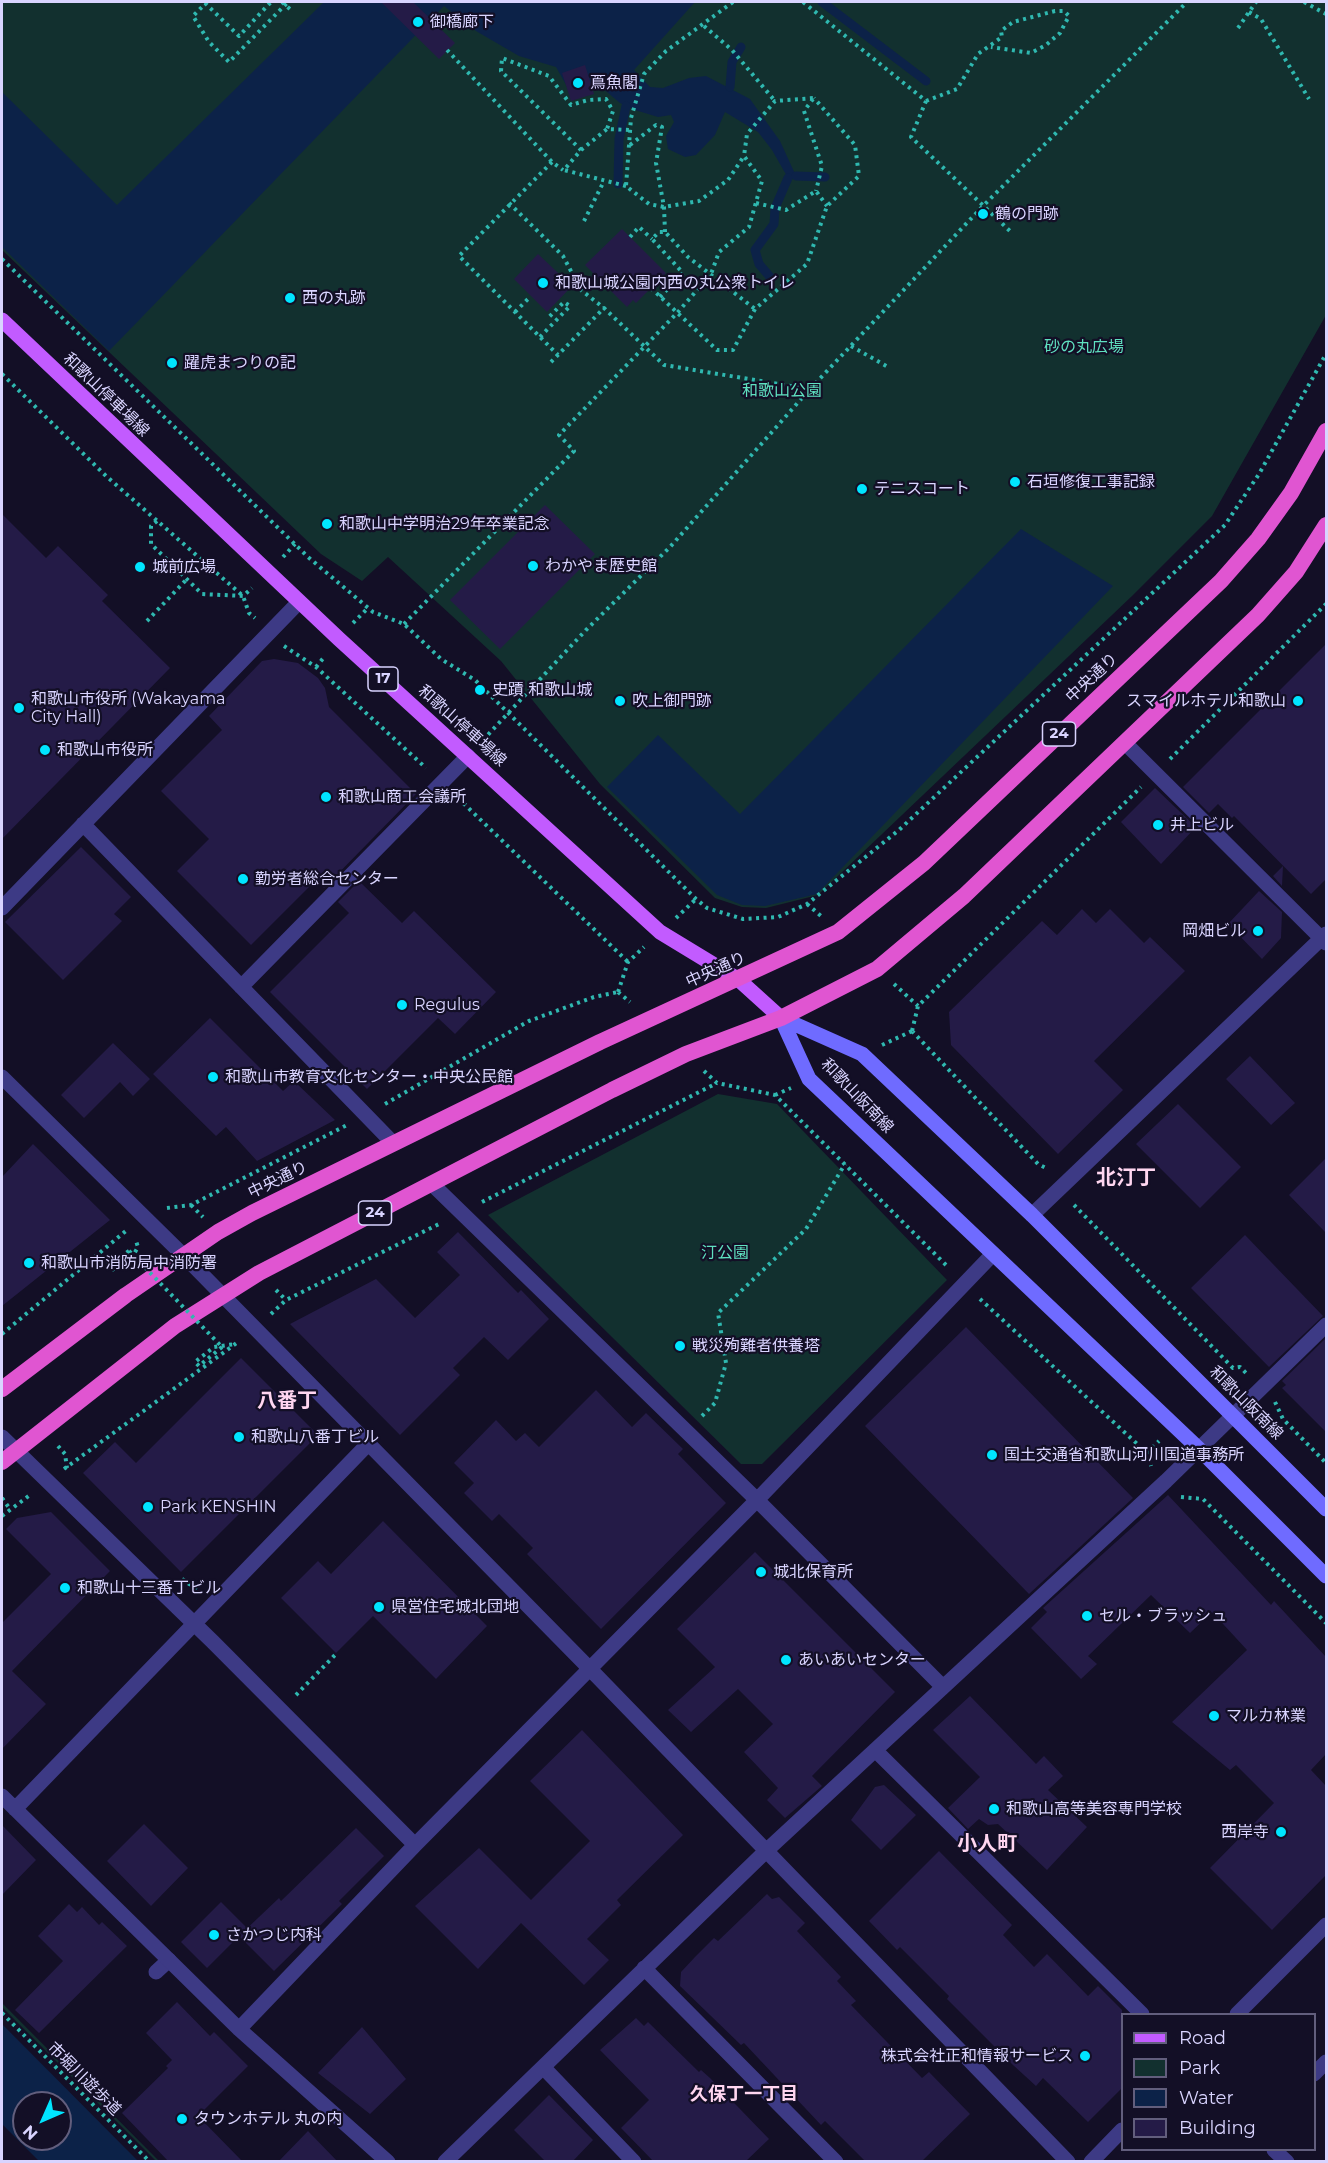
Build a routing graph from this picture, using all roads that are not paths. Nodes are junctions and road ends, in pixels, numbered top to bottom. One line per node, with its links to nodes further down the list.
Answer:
1 (2, 320): 4 (main road, 和歌山停車場線 / 17)
2 (1326, 431): 10 (highway, 中央通り / 24)
3 (1326, 525): 5 (highway, 24)
4 (299, 602): 6 (main road, 和歌山停車場線 / 17); 7 (street)
5 (1125, 743): 9 (street); 12 (highway, 24)
6 (468, 756): 10 (main road, 和歌山停車場線 / 17); 11 (street)
7 (82, 824): 8 (street); 11 (street)
8 (2, 908)
9 (1325, 938): 16 (street)
10 (739, 980): 12 (main road, 和歌山停車場線 / 17); 14 (highway, 中央通り / 24)
11 (241, 987): 14 (street)
12 (781, 1018): 15 (highway, 24); 16 (main road, 和歌山阪南線); 17 (main road, 和歌山阪南線)
13 (2, 1077): 18 (street)
14 (393, 1143): 18 (highway, 中央通り / 24)
15 (432, 1184): 19 (highway, 24); 28 (street)
16 (1032, 1215): 22 (main road, 和歌山阪南線)
17 (993, 1254): 25 (main road, 和歌山阪南線); 28 (street)
18 (183, 1256): 19 (street); 21 (highway, 中央通り / 24)
19 (221, 1295): 24 (street); 26 (highway, 24)
20 (1326, 1326): 22 (street)
21 (2, 1389)
22 (1232, 1415): 25 (street); 29 (main road, 和歌山阪南線)
23 (2, 1437): 26 (street)
24 (368, 1444): 31 (street); 32 (street)
25 (1199, 1449): 30 (main road, 和歌山阪南線); 33 (street)
26 (16, 1451): 27 (highway, 24); 31 (street)
27 (2, 1462)
28 (757, 1500): 32 (street); 33 (street)
29 (1326, 1509)
30 (1326, 1576)
31 (194, 1623): 36 (street); 37 (street)
32 (590, 1669): 37 (street); 38 (street)
33 (942, 1686): 34 (street)
34 (875, 1750): 38 (street); 43 (street)
35 (2, 1796): 36 (street)
36 (15, 1809): 40 (street)
37 (416, 1845): 45 (street)
38 (766, 1851): 41 (street); 53 (street)
39 (1326, 1926): 44 (street)
40 (169, 1960): 42 (street); 45 (street)
41 (644, 1968): 46 (street); 52 (street)
42 (156, 1972)
43 (1141, 2013)
44 (1238, 2013)
45 (239, 2029): 49 (street)
46 (543, 2067): 50 (street); 51 (street)
47 (1121, 2131): 54 (street)
48 (1276, 2151): 55 (street)
49 (388, 2162)
50 (445, 2162)
51 (634, 2162)
52 (836, 2162)
53 (1068, 2162)
54 (1091, 2162)
55 (1287, 2162)

